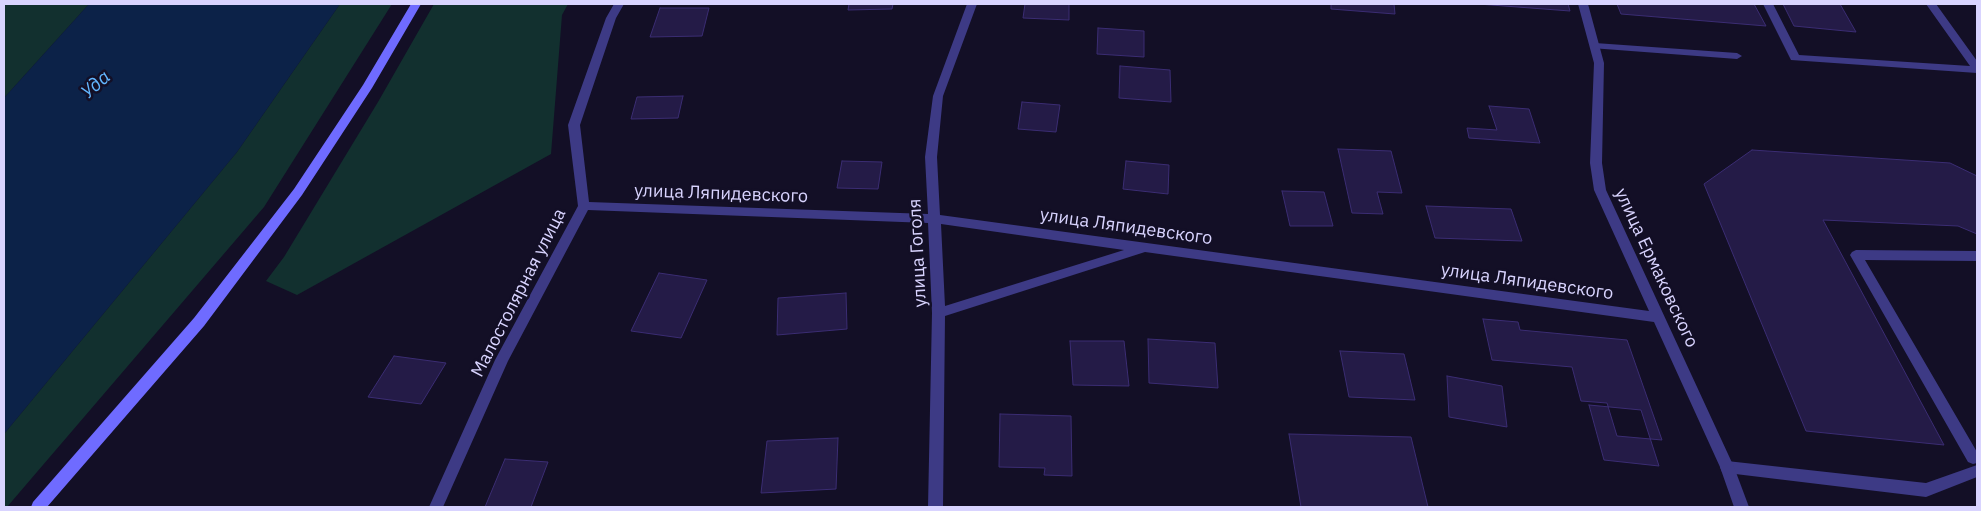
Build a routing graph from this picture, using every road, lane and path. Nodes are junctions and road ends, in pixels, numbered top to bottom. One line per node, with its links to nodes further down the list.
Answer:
1 (416, 4): 18 (street)
2 (618, 4): 10 (street, Малостолярная улица)
3 (972, 4): 11 (street, улица Гоголя)
4 (1583, 4): 7 (street, улица Ермаковского)
5 (1768, 4): 9 (street)
6 (1931, 4): 9 (street)
7 (1595, 46): 8 (street); 15 (street, улица Ермаковского)
8 (1737, 56)
9 (1977, 69)
10 (584, 206): 11 (street, улица Ляпидевского); 19 (street, Малостолярная улица)
11 (934, 219): 12 (street, улица Ляпидевского); 14 (street, улица Гоголя)
12 (1146, 247): 14 (street); 15 (street, улица Ляпидевского)
13 (1977, 256): 16 (street)
14 (939, 313): 20 (street, улица Гоголя)
15 (1660, 318): 17 (street, улица Ермаковского)
16 (1975, 464): 17 (street)
17 (1727, 467): 21 (street, улица Ермаковского)
18 (38, 507)
19 (436, 507)
20 (935, 507)
21 (1741, 507)

